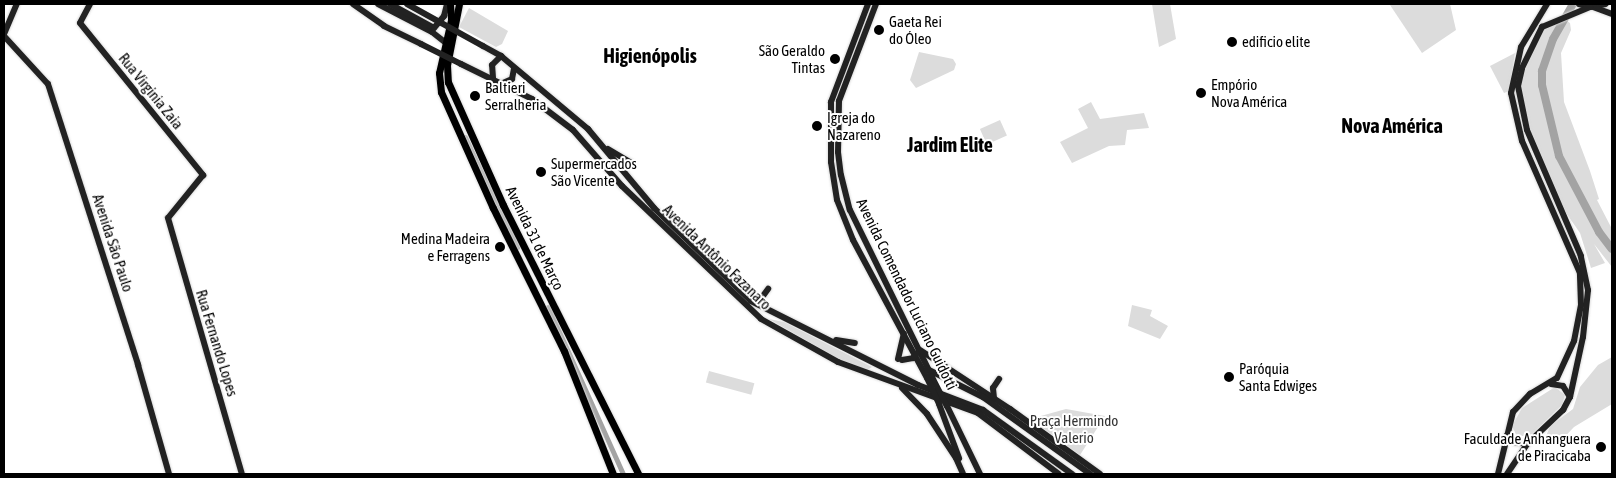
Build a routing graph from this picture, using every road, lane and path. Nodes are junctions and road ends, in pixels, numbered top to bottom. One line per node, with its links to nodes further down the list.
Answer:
1 (17, 4): 16 (main road)
2 (90, 4): 28 (main road, Rua Virginia Zaia)
3 (353, 4): 20 (main road, Avenida Antônio Fazanaro, bridge)
4 (378, 4): 17 (main road)
5 (390, 4): 7 (main road)
6 (407, 4): 18 (main road, bridge)
7 (449, 4): 17 (main road, Avenida 31 de Março)
8 (459, 4): 29 (main road, Avenida 31 de Março)
9 (868, 4): 22 (main road, Avenida Comendador Luciano Guidotti)
10 (876, 4): 24 (main road, Avenida Comendador Luciano Guidotti)
11 (1547, 4): 46 (main road)
12 (1579, 4): 14 (main road)
13 (1606, 4): 14 (main road)
14 (1591, 7): 15 (main road); 48 (main road)
15 (1612, 14)
16 (4, 35): 55 (main road, Avenida São Paulo)
17 (446, 43): 30 (main road, Avenida 31 de Março)
18 (500, 56): 19 (main road); 20 (main road)
19 (512, 67): 21 (main road); 23 (main road)
20 (493, 78): 21 (main road, Avenida Antônio Fazanaro)
21 (503, 83): 27 (main road, Avenida Antônio Fazanaro)
22 (829, 131): 24 (main road); 34 (main road, Avenida Comendador Luciano Guidotti)
23 (605, 147): 25 (main road); 26 (main road, Avenida Antônio Fazanaro)
24 (839, 160): 37 (main road, Avenida Comendador Luciano Guidotti)
25 (633, 164)
26 (627, 176): 27 (main road); 31 (main road, Avenida Antônio Fazanaro)
27 (622, 186): 33 (main road, Avenida Antônio Fazanaro)
28 (168, 218): 56 (main road, Rua Fernando Lopes)
29 (526, 251): 30 (main road); 58 (main road, Avenida 31 de Março)
30 (518, 256): 57 (main road, Avenida 31 de Março)
31 (729, 281): 32 (main road, Avenida Antônio Fazanaro); 32 (main road)
32 (776, 315): 33 (main road); 35 (main road, Avenida Antônio Fazanaro)
33 (761, 319): 41 (main road, Avenida Antônio Fazanaro)
34 (904, 334): 38 (main road, Avenida Comendador Luciano Guidotti); 38 (main road)
35 (819, 335): 36 (main road); 39 (main road, Avenida Antônio Fazanaro)
36 (855, 343)
37 (918, 347): 38 (main road); 40 (main road); 42 (main road, Avenida Comendador Luciano Guidotti)
38 (916, 355): 42 (main road, Avenida Comendador Luciano Guidotti)
39 (877, 362): 41 (main road); 51 (main road, Avenida Antônio Fazanaro)
40 (951, 372): 42 (main road); 49 (main road)
41 (869, 374): 45 (main road, Avenida Antônio Fazanaro)
42 (928, 375): 43 (main road); 47 (main road, Avenida Comendador Luciano Guidotti, bridge); 59 (main road, Avenida Comendador Luciano Guidotti, bridge)
43 (948, 378): 47 (main road); 51 (main road)
44 (999, 379): 49 (main road)
45 (893, 382): 53 (main road, Avenida Antônio Fazanaro); 59 (main road)
46 (1545, 386): 48 (main road); 50 (main road)
47 (939, 389): 60 (main road, Avenida Comendador Luciano Guidotti, bridge)
48 (1570, 397): 52 (main road)
49 (994, 398): 51 (main road)
50 (1507, 435): 52 (main road); 64 (main road)
51 (1041, 442): 53 (main road); 54 (main road); 62 (main road, Avenida Antônio Fazanaro); 63 (main road)
52 (1527, 444): 65 (main road)
53 (1042, 460): 61 (main road, Avenida Antônio Fazanaro)
54 (1089, 473)
55 (169, 474)
56 (242, 474)
57 (613, 474)
58 (638, 474)
59 (963, 474)
60 (980, 474)
61 (1059, 474)
62 (1072, 474)
63 (1100, 474)
64 (1498, 474)
65 (1507, 474)

